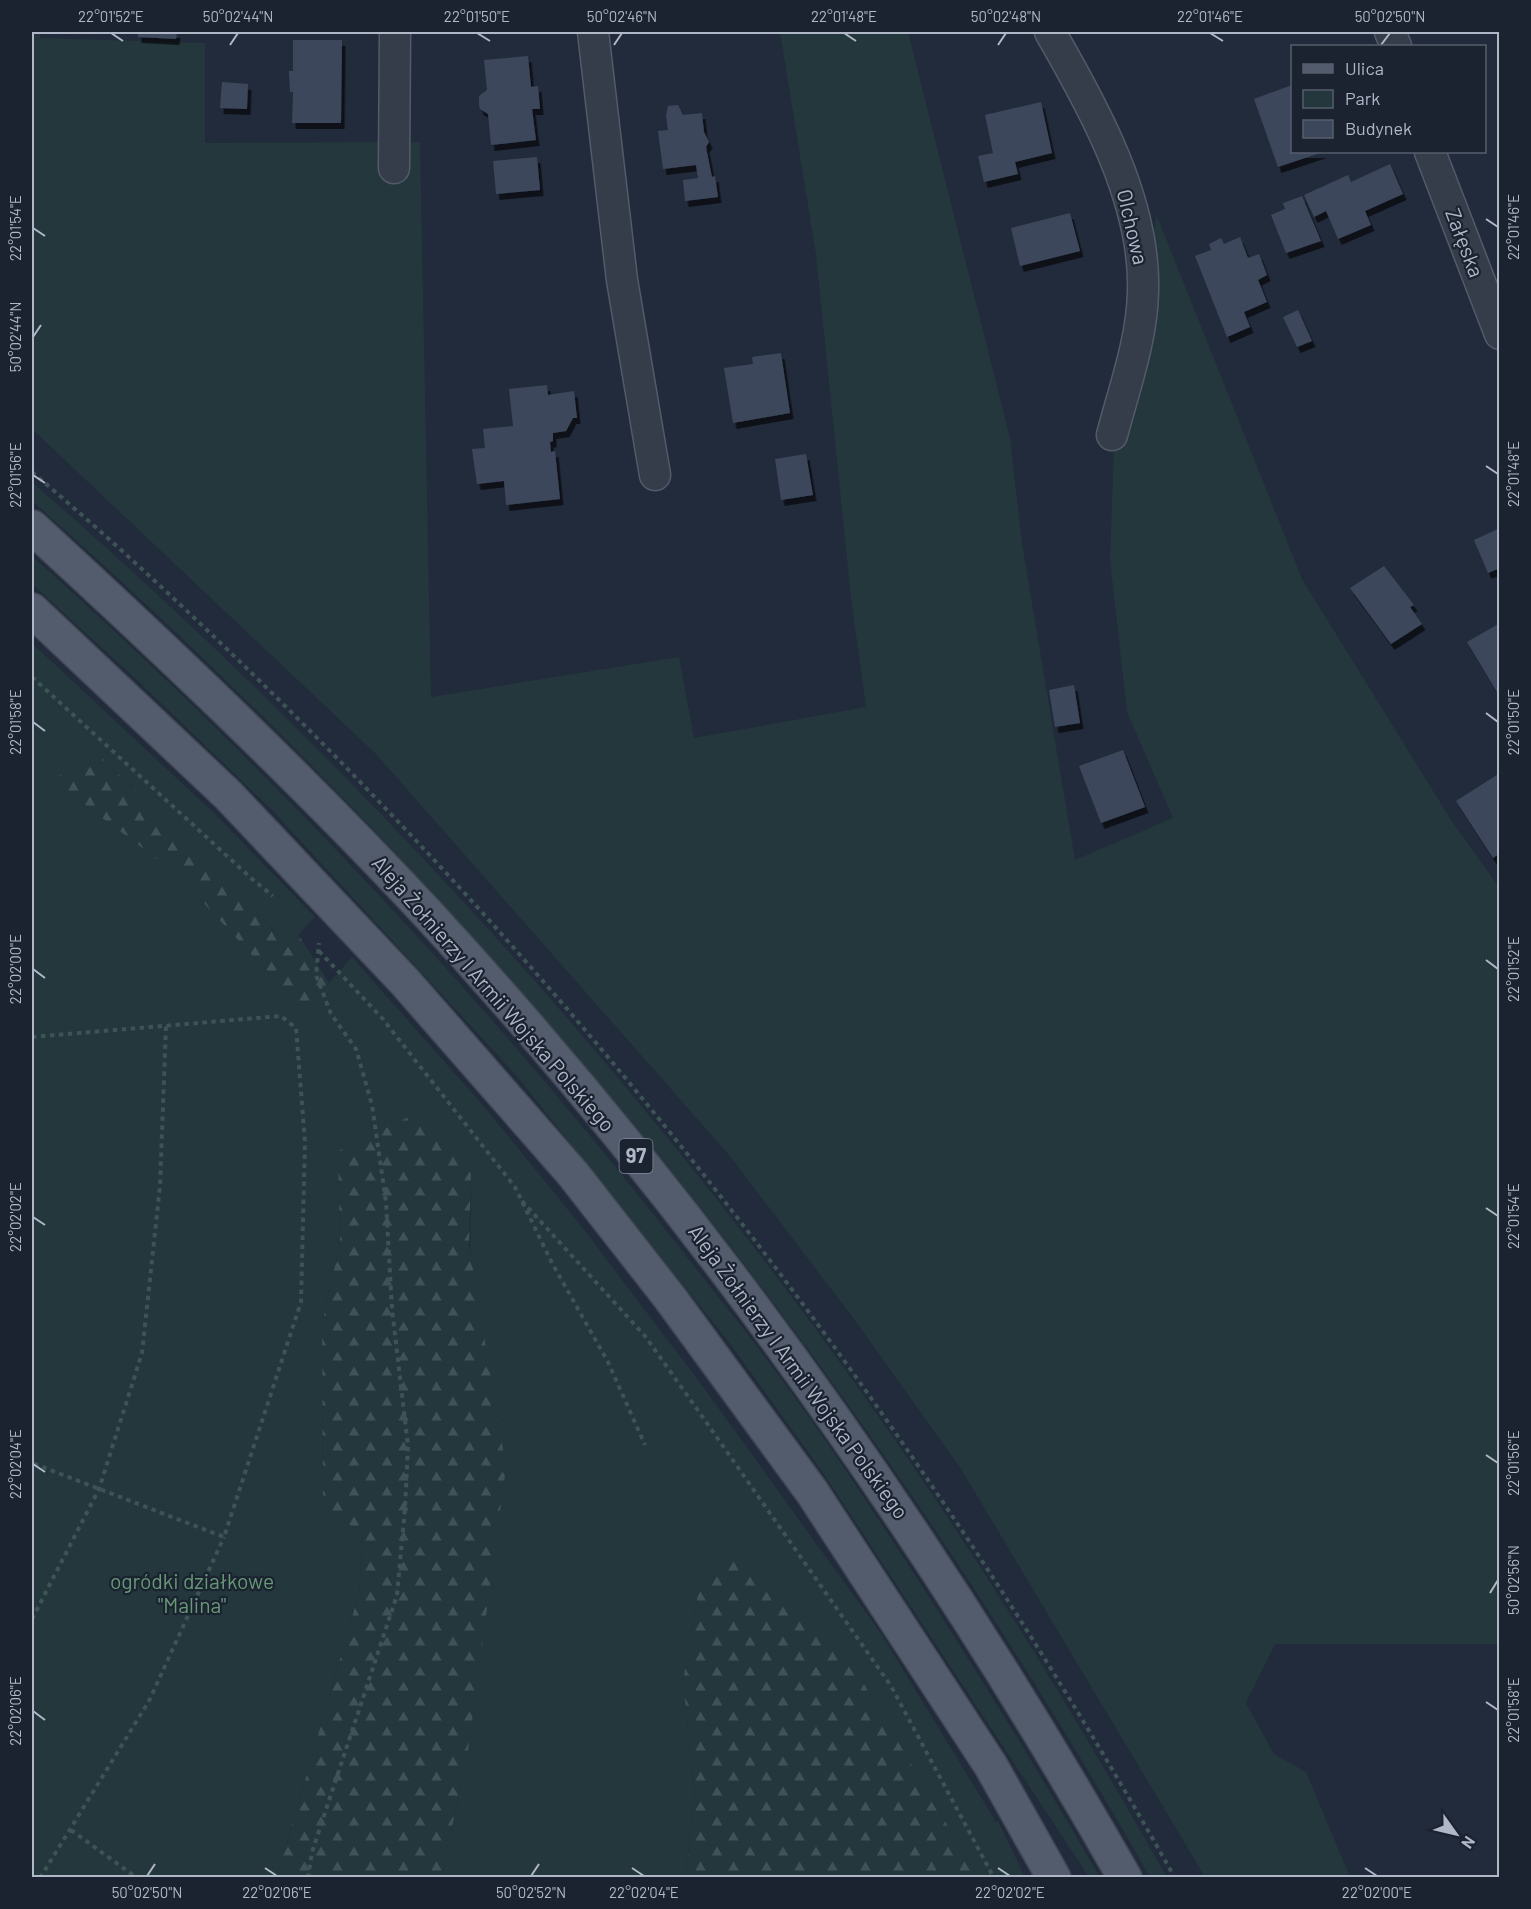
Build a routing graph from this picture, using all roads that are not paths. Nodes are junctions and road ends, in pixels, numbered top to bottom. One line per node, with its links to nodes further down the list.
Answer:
1 (395, 32): 5 (street)
2 (593, 32): 8 (street)
3 (1050, 32): 7 (street, Olchowa)
4 (1430, 153): 6 (street, Załęska)
5 (394, 168)
6 (1500, 334)
7 (1112, 435)
8 (655, 475)
9 (32, 527): 12 (main road, Aleja Żołnierzy I Armii Wojska Polskiego / 97)
10 (32, 610): 11 (main road)
11 (1054, 1878)
12 (1125, 1878)

